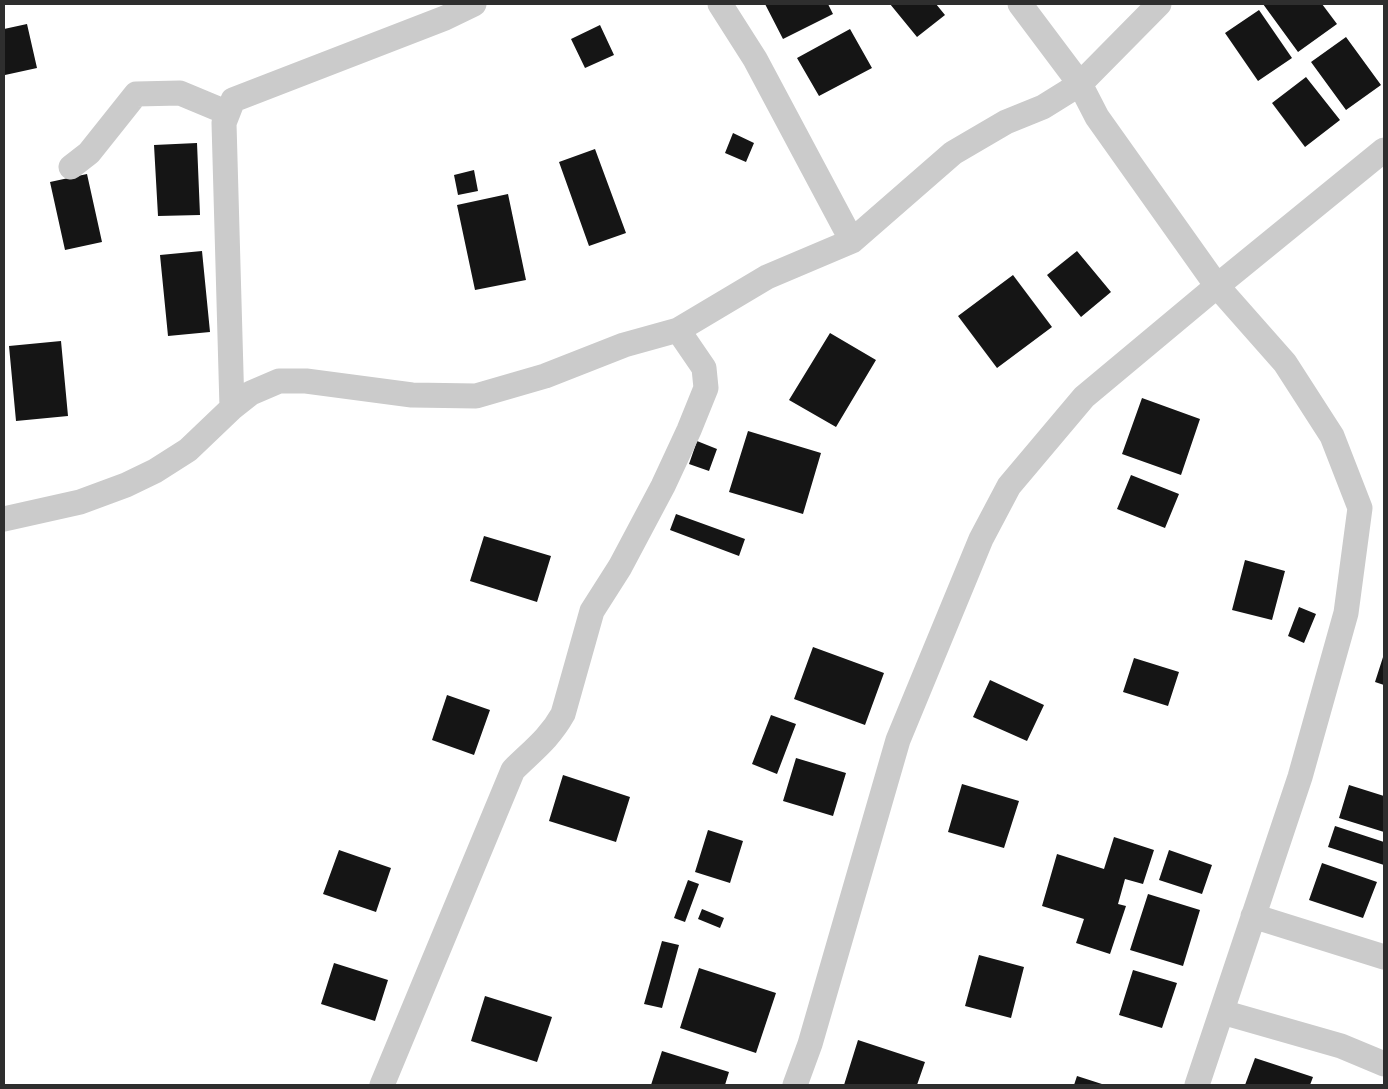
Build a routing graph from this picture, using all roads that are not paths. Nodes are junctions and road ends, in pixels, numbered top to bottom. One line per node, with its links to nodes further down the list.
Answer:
1 (474, 4): 6 (street)
2 (720, 4): 9 (street)
3 (1020, 4): 5 (street)
4 (1160, 4): 5 (street)
5 (1080, 84): 9 (street); 10 (street)
6 (228, 113): 8 (street); 12 (street)
7 (1384, 150): 10 (street)
8 (71, 167)
9 (852, 242): 11 (street)
10 (1217, 286): 14 (street); 19 (street)
11 (678, 330): 12 (street); 18 (street)
12 (232, 408): 13 (street)
13 (4, 519)
14 (1253, 916): 15 (street); 16 (street)
15 (1384, 957)
16 (1222, 1012): 17 (street); 20 (street)
17 (1384, 1064)
18 (382, 1085)
19 (795, 1085)
20 (1197, 1085)

